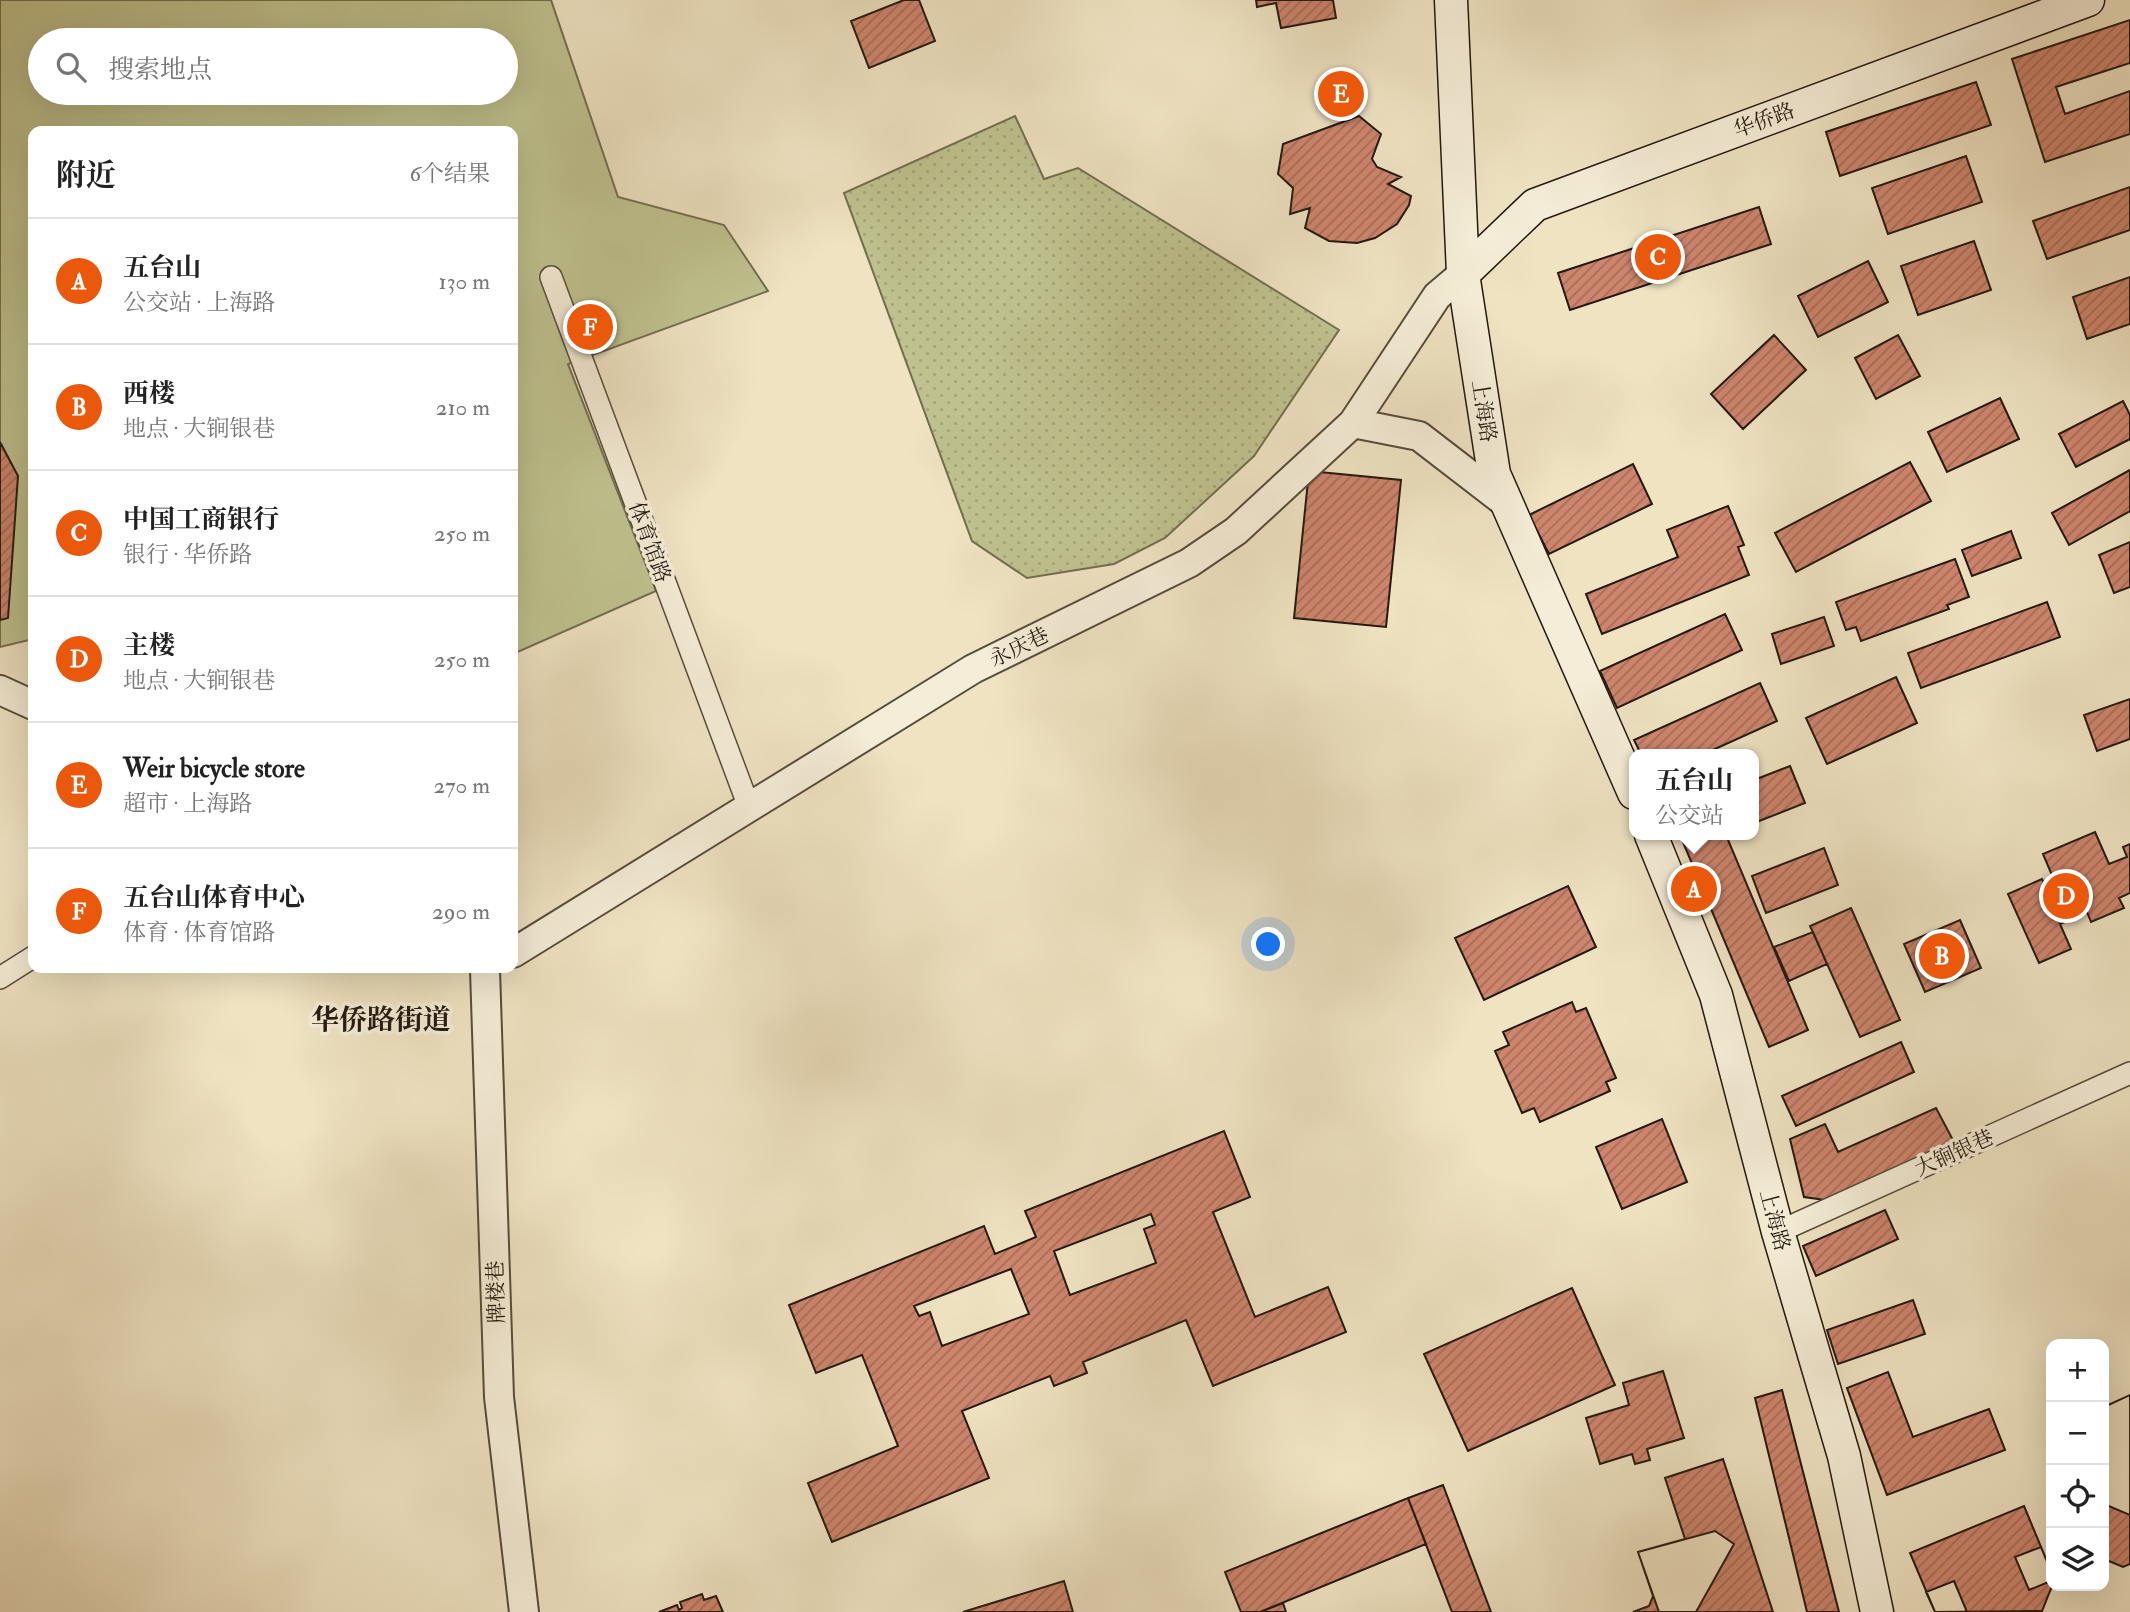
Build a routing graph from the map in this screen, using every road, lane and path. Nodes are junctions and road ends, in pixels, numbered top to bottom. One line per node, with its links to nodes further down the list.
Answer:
1 (1451, 0): 3 (main road, 上海路)
2 (2088, 0): 3 (main road, 华侨路)
3 (1463, 274): 5 (street, 永庆巷); 6 (main road, 上海路)
4 (551, 277): 10 (street, 体育馆路)
5 (1353, 423): 6 (street); 10 (street, 永庆巷)
6 (1506, 503): 9 (main road, 上海路)
7 (0, 690): 8 (street)
8 (28, 703)
9 (1629, 782)
10 (749, 807): 12 (street, 永庆巷)
11 (1653, 840): 17 (main road, 上海路)
12 (518, 950)
13 (28, 960): 15 (street)
14 (485, 973): 18 (street, 牌楼巷)
15 (0, 978)
16 (2130, 1073): 17 (street, 大锏银巷)
17 (1777, 1232): 19 (main road, 上海路)
18 (523, 1612)
19 (1877, 1612)

